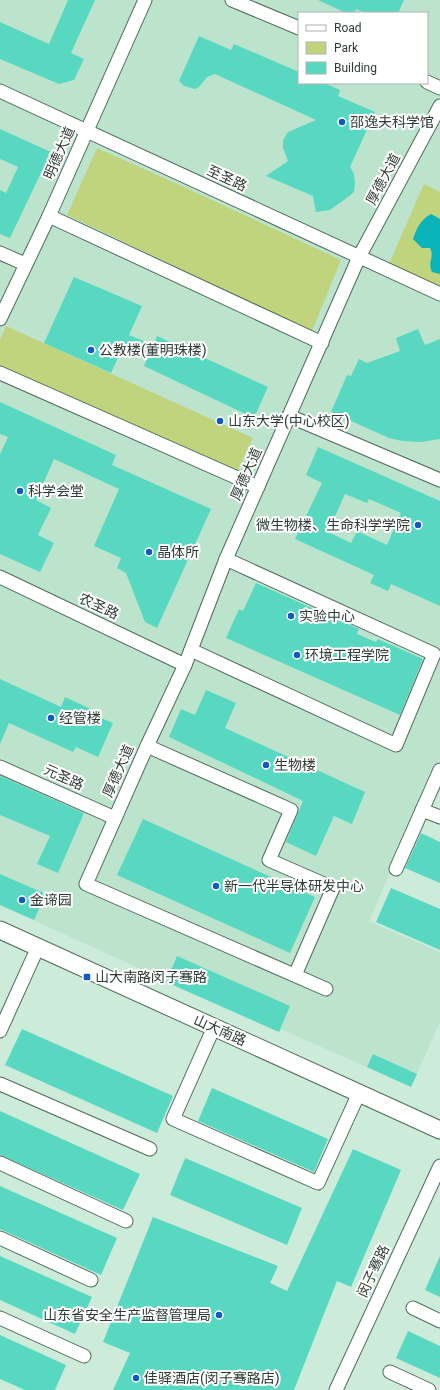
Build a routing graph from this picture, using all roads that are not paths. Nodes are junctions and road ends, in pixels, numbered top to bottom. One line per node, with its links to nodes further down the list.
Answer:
1 (146, 0): 8 (street, 明德大道)
2 (232, 0): 3 (street)
3 (298, 28)
4 (428, 82): 5 (street)
5 (440, 88)
6 (0, 91): 8 (street, 至圣路)
7 (440, 106): 11 (street, 厚德大道)
8 (87, 131): 9 (street, 明德大道); 11 (street, 至圣路)
9 (48, 216): 12 (street, 明德大道); 15 (street)
10 (0, 253): 12 (street)
11 (359, 257): 13 (street, 至圣路); 15 (street, 厚德大道)
12 (25, 264): 14 (street, 明德大道)
13 (440, 294)
14 (0, 319)
15 (322, 343): 17 (street, 厚德大道)
16 (0, 373): 19 (street)
17 (289, 416): 18 (street); 19 (street, 厚德大道)
18 (440, 480)
19 (258, 487): 20 (street, 厚德大道)
20 (226, 559): 22 (street, 厚德大道); 22 (street)
21 (0, 577): 23 (street, 农圣路)
22 (191, 650): 23 (street, 厚德大道)
23 (185, 665): 24 (street, 厚德大道)
24 (147, 746): 29 (street, 厚德大道); 33 (street)
25 (0, 767): 29 (street, 元圣路)
26 (440, 770): 27 (street)
27 (422, 810): 28 (street); 30 (street)
28 (440, 817)
29 (115, 818): 33 (street, 厚德大道)
30 (396, 869)
31 (0, 930): 32 (main road, 山大南路)
32 (38, 948): 35 (main road, 山大南路); 36 (street)
33 (296, 975): 34 (street)
34 (326, 989)
35 (214, 1027): 38 (main road, 山大南路); 38 (street)
36 (0, 1031)
37 (0, 1084): 40 (street)
38 (359, 1093): 39 (main road, 山大南路)
39 (440, 1130)
40 (150, 1149)
41 (0, 1163): 43 (street)
42 (440, 1166): 51 (street, 闵子骞路)
43 (126, 1221)
44 (0, 1238): 45 (street)
45 (91, 1280)
46 (413, 1308): 48 (street)
47 (0, 1318): 49 (street)
48 (440, 1321)
49 (84, 1356)
50 (390, 1372): 52 (street)
51 (336, 1390)
52 (429, 1390)

